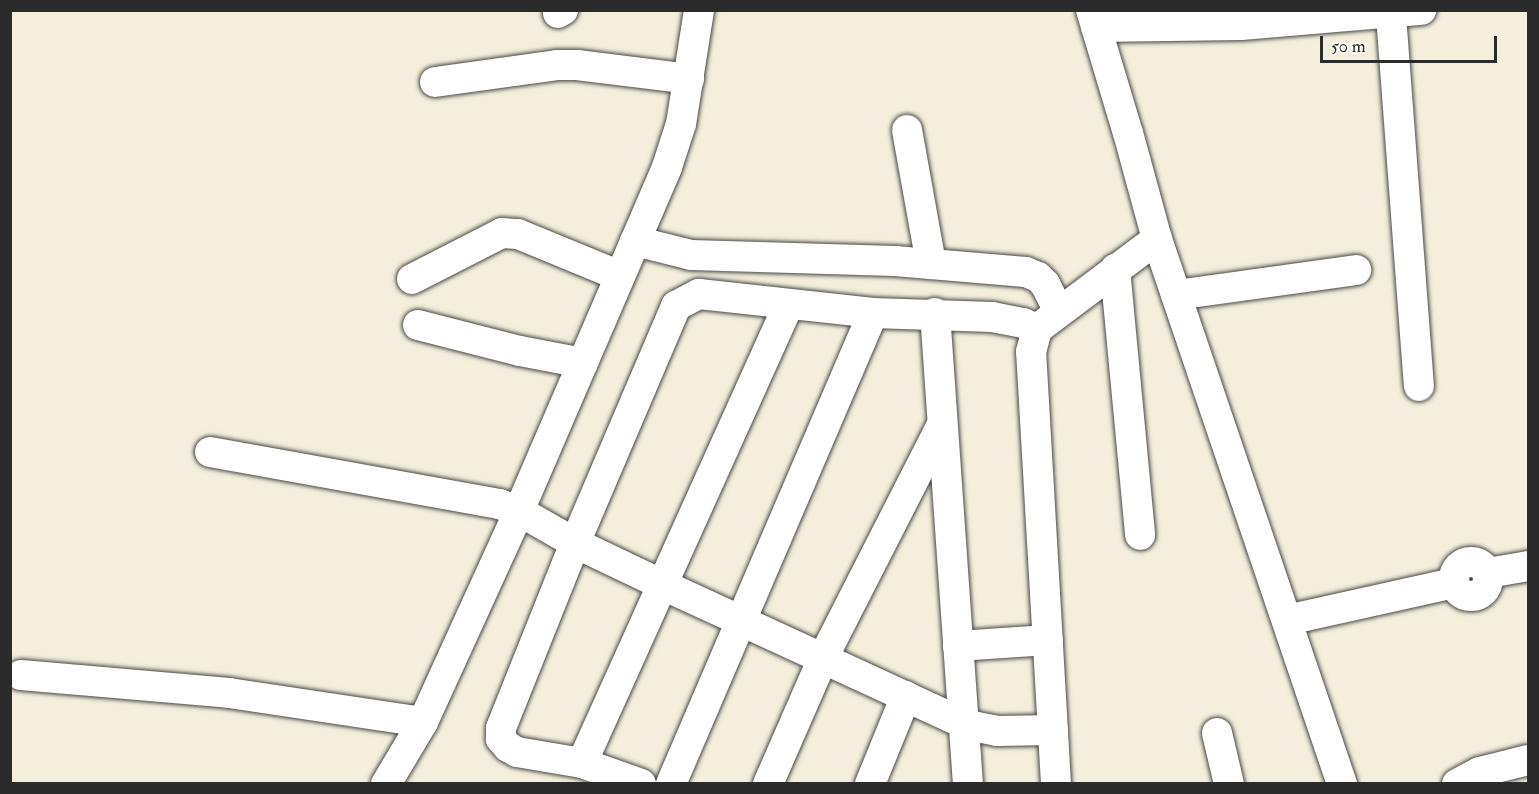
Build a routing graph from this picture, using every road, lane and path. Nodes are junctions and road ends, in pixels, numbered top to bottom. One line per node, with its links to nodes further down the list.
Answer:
1 (699, 10): 5 (street)
2 (1421, 10): 3 (street)
3 (1391, 15): 4 (street); 22 (street)
4 (1093, 19): 8 (street)
5 (689, 79): 6 (street); 9 (street)
6 (435, 82)
7 (907, 130): 10 (street)
8 (1157, 239): 11 (street); 15 (street)
9 (635, 241): 10 (street); 13 (street)
10 (931, 264): 19 (street)
11 (1115, 269): 19 (street); 26 (street)
12 (1356, 270): 15 (street)
13 (620, 276): 14 (street); 21 (street)
14 (412, 279)
15 (1176, 295): 31 (street)
16 (788, 306): 17 (street); 27 (street); 29 (street)
17 (873, 313): 18 (street); 30 (street)
18 (935, 313): 19 (street); 23 (street)
19 (1048, 320): 32 (street)
20 (418, 325): 21 (street)
21 (583, 363): 25 (street)
22 (1419, 387)
23 (941, 426): 33 (street); 34 (street)
24 (210, 452): 25 (street)
25 (519, 511): 27 (street); 37 (street)
26 (1140, 535)
27 (575, 543): 29 (street); 42 (street)
28 (1528, 566): 31 (street)
29 (663, 585): 30 (street); 42 (street)
30 (741, 620): 34 (street); 45 (street)
31 (1287, 620): 51 (street)
32 (1048, 640): 33 (street); 39 (street)
33 (958, 646): 38 (street)
34 (823, 658): 36 (street); 46 (street)
35 (21, 675): 37 (street)
36 (906, 696): 38 (street); 47 (street)
37 (423, 722): 43 (street)
38 (964, 722): 39 (street); 48 (street)
39 (1053, 730): 49 (street)
40 (1217, 733): 50 (street)
41 (1528, 760): 52 (street)
42 (582, 764): 44 (street)
43 (386, 783)
44 (641, 783)
45 (671, 783)
46 (768, 783)
47 (870, 783)
48 (968, 783)
49 (1056, 783)
50 (1229, 783)
51 (1342, 783)
52 (1457, 783)

